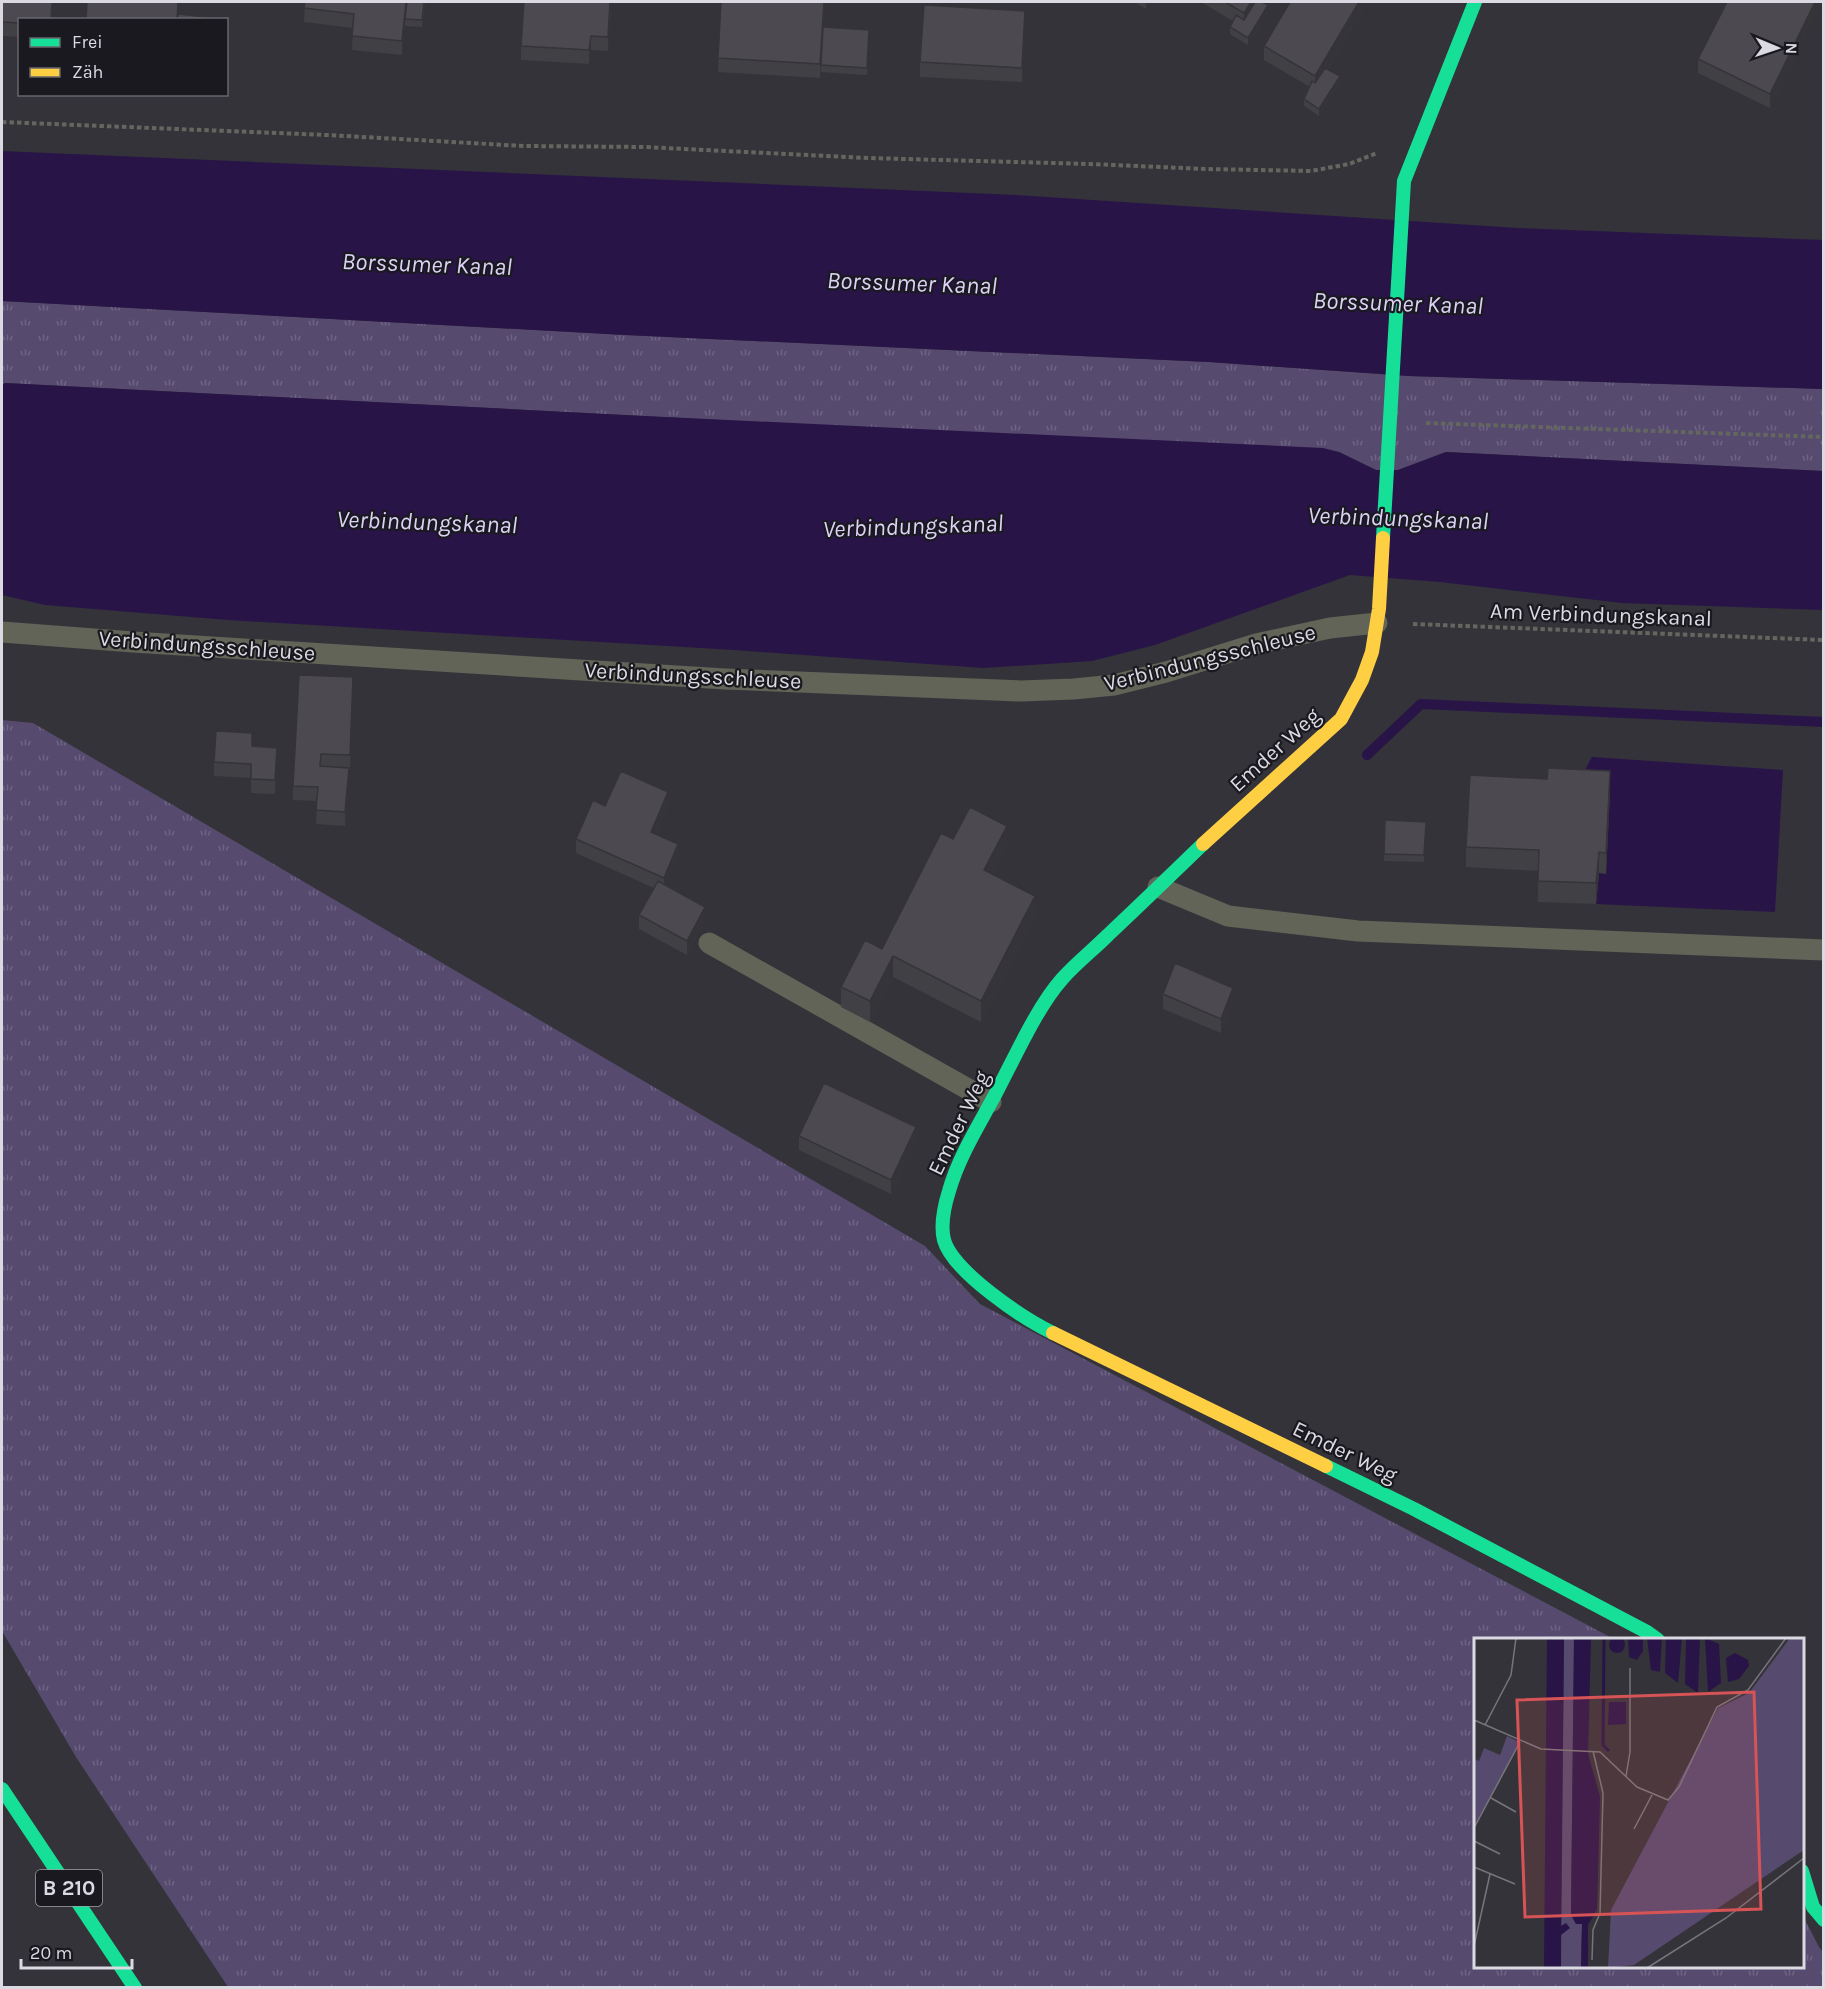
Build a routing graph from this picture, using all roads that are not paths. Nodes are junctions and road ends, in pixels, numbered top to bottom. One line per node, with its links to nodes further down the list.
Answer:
1 (1475, 2): 2 (street, Emder Weg)
2 (1377, 623): 3 (lane, Verbindungsschleuse); 4 (street, Emder Weg)
3 (2, 632)
4 (1158, 887): 6 (lane); 7 (street, Emder Weg)
5 (709, 943): 7 (lane)
6 (1824, 951)
7 (991, 1102): 8 (street, Emder Weg)
8 (1655, 1638)
9 (2, 1789): 12 (street, B 210)
10 (1804, 1875): 11 (street)
11 (1824, 1920)
12 (135, 1988)

